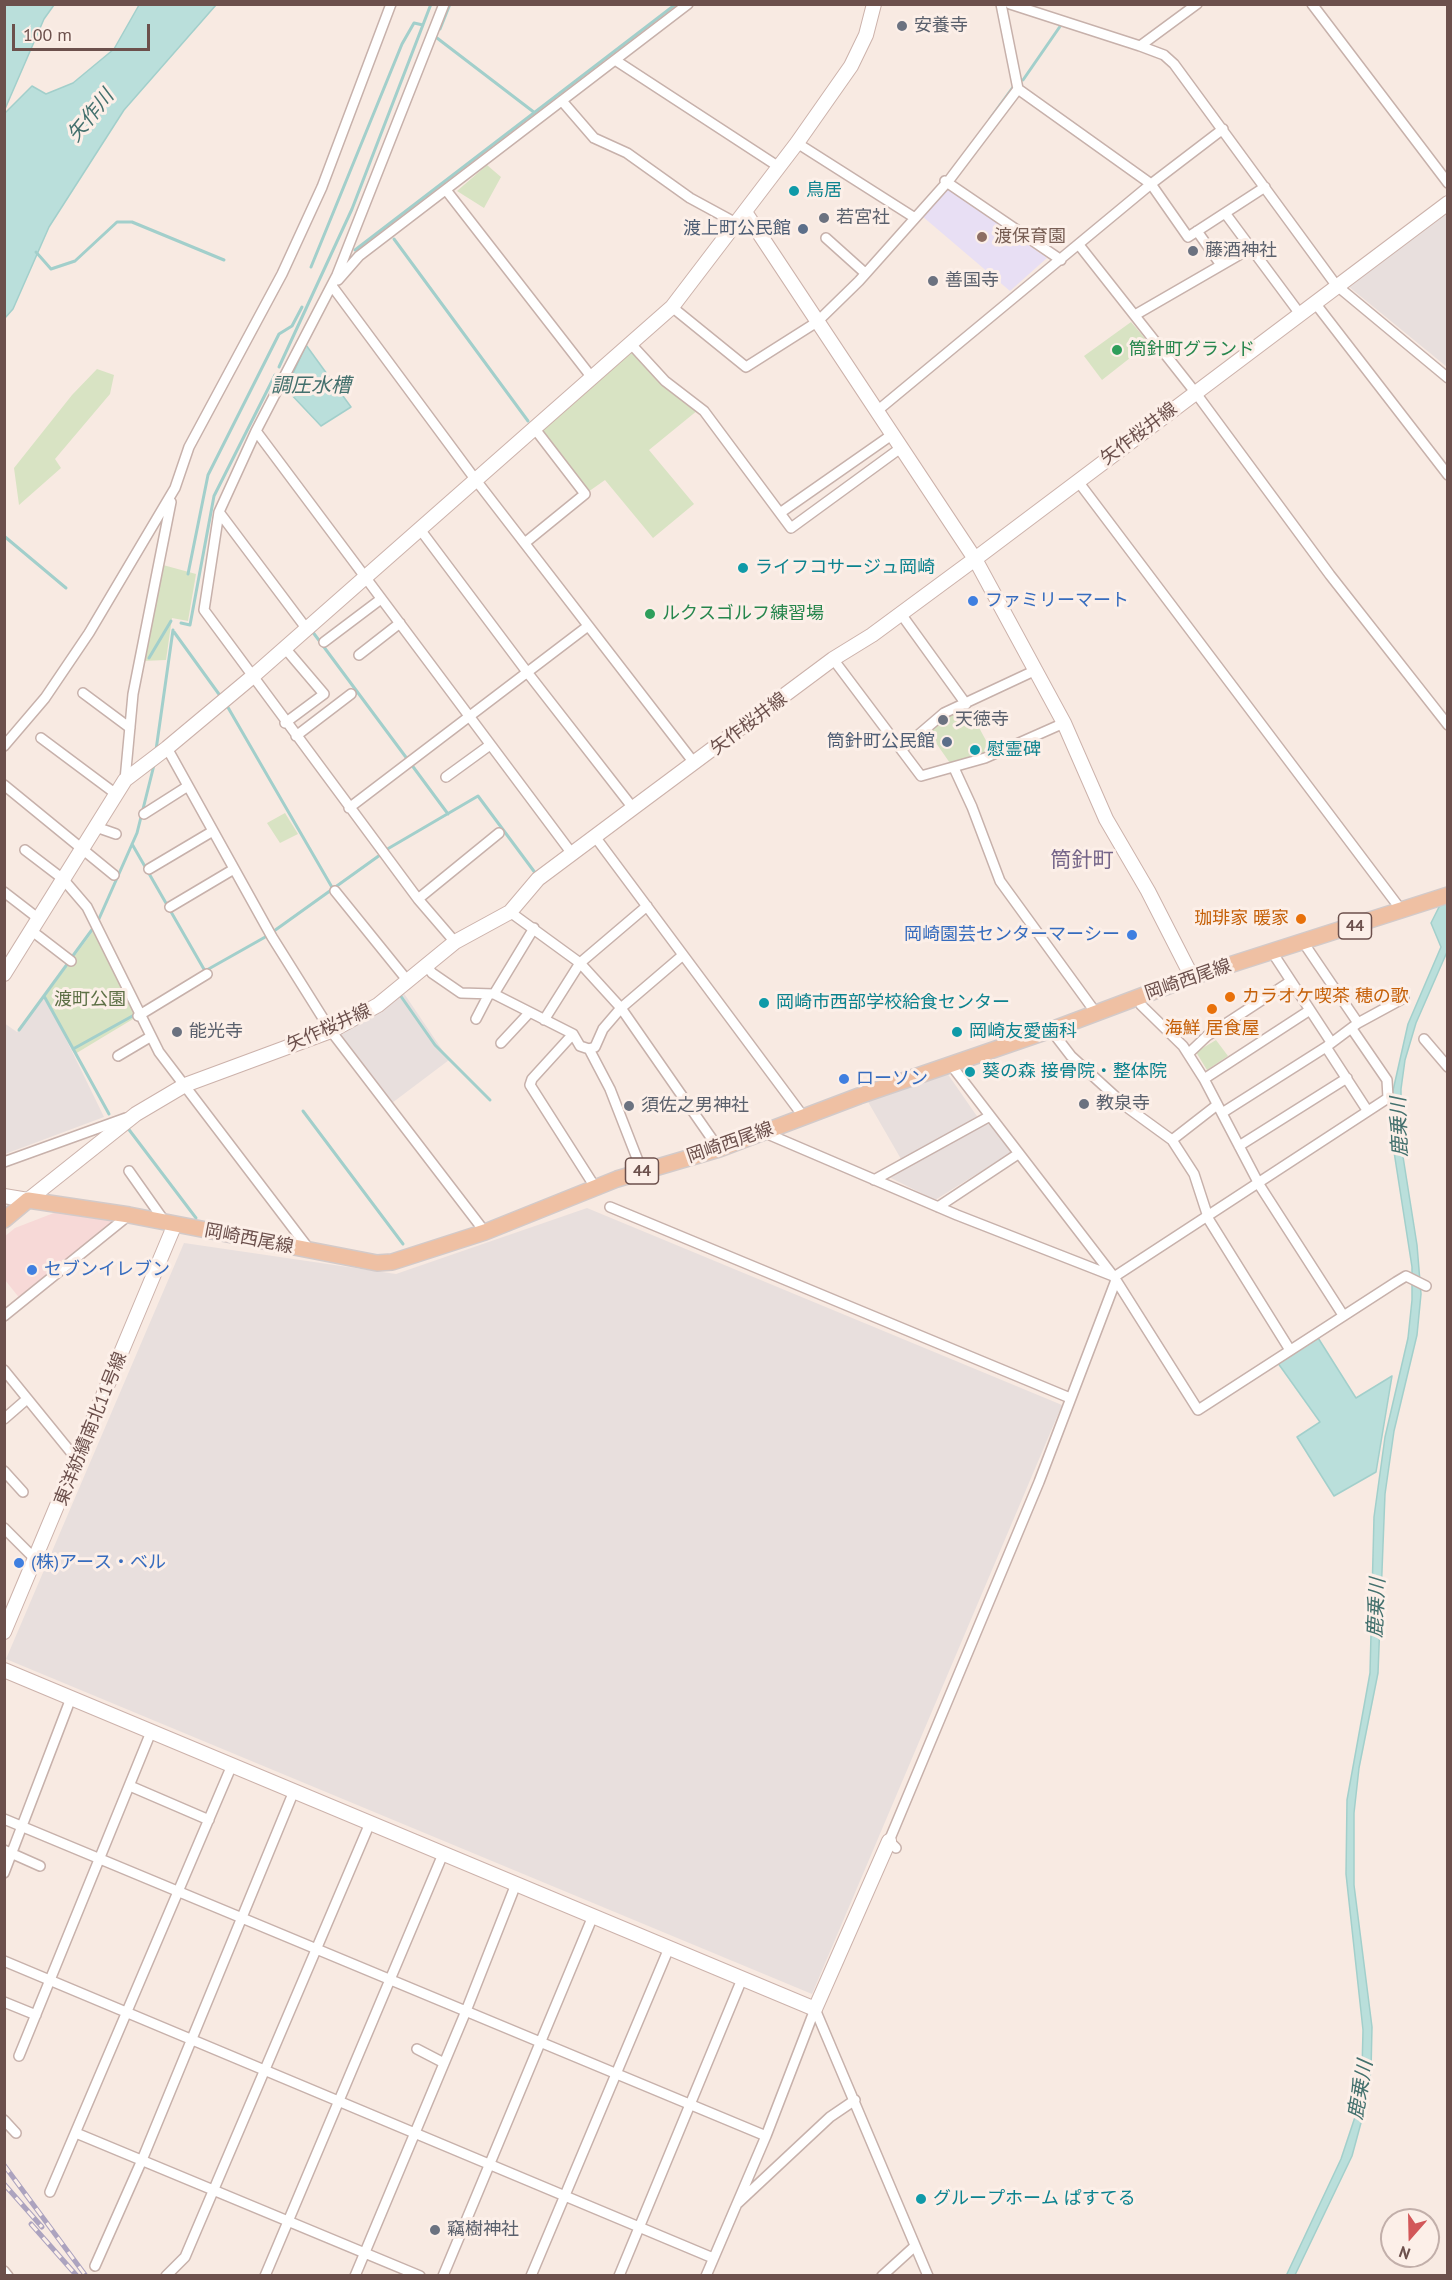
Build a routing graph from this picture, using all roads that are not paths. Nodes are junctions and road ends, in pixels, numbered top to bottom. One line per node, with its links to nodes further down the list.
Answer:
1 (390, 4): 51 (street)
2 (444, 4): 33 (street)
3 (687, 4): 10 (street)
4 (874, 4): 14 (street)
5 (1001, 4): 11 (street)
6 (1010, 4): 9 (street)
7 (1197, 4): 9 (street)
8 (1312, 4): 17 (street)
9 (1140, 46): 13 (street)
10 (615, 60): 12 (street); 15 (street)
11 (1018, 89): 16 (street); 18 (street)
12 (562, 100): 20 (street); 23 (street)
13 (1223, 129): 18 (street); 19 (street)
14 (797, 143): 15 (street); 24 (street)
15 (779, 167): 23 (street)
16 (945, 181): 24 (street); 29 (street)
17 (1448, 183)
18 (1151, 184): 25 (street); 27 (street)
19 (1265, 187): 22 (street); 32 (street)
20 (447, 190): 33 (street); 41 (street)
21 (1448, 203): 32 (street, 矢作桜井線)
22 (1225, 213): 25 (street); 28 (street)
23 (740, 218): 35 (street); 38 (street)
24 (915, 218): 31 (street)
25 (1197, 231): 30 (street)
26 (826, 238): 31 (street)
27 (1079, 245): 29 (street); 37 (street)
28 (1251, 248): 30 (street); 36 (street)
29 (1061, 260): 43 (street)
30 (1221, 266): 37 (street)
31 (865, 273): 38 (street)
32 (1336, 285): 34 (street, 矢作桜井線); 40 (street)
33 (332, 286): 45 (street); 49 (street)
34 (1315, 303): 36 (street, 矢作桜井線); 48 (street)
35 (672, 308): 38 (street); 39 (street)
36 (1300, 314): 42 (street, 矢作桜井線)
37 (1135, 315): 42 (street)
38 (817, 322): 43 (street)
39 (631, 344): 41 (street); 53 (street)
40 (1448, 378)
41 (593, 379): 44 (street)
42 (1195, 392): 50 (street, 矢作桜井線); 76 (street)
43 (877, 411): 46 (street)
44 (535, 429): 49 (street); 55 (street)
45 (256, 431): 52 (street); 57 (street)
46 (892, 434): 47 (street); 53 (street)
47 (902, 447): 53 (street); 56 (street)
48 (1448, 475)
49 (475, 479): 54 (street); 55 (street)
50 (1077, 480): 56 (street, 矢作桜井線); 112 (street)
51 (175, 488): 77 (street); 81 (street)
52 (219, 512): 62 (street); 69 (street)
53 (780, 513)
54 (419, 528): 57 (street); 68 (street)
55 (526, 542): 61 (street)
56 (975, 559): 59 (street, 矢作桜井線); 67 (street)
57 (364, 576): 58 (street); 62 (street)
58 (381, 599): 60 (street); 63 (street)
59 (901, 614): 66 (street, 矢作桜井線); 72 (street)
60 (400, 623): 65 (street); 73 (street)
61 (588, 626): 68 (street); 84 (street)
62 (306, 628): 64 (street)
63 (324, 642)
64 (284, 648): 69 (street); 74 (street)
65 (359, 655)
66 (833, 659): 83 (street); 84 (street, 矢作桜井線)
67 (1036, 670): 72 (street); 75 (street)
68 (527, 672): 73 (street); 92 (street)
69 (252, 677): 74 (street); 82 (street)
70 (82, 693): 77 (street)
71 (351, 694): 78 (street)
72 (966, 704): 83 (street)
73 (468, 716): 80 (street); 91 (street)
74 (285, 723): 78 (street)
75 (1065, 723): 85 (street); 125 (street)
76 (1448, 725)
77 (130, 728): 87 (street)
78 (296, 736): 91 (street)
79 (41, 738): 90 (street)
80 (490, 745): 86 (street); 101 (street)
81 (4, 746)
82 (167, 748): 87 (street); 89 (street)
83 (902, 749): 85 (street)
84 (695, 764): 92 (street, 矢作桜井線)
85 (954, 768): 134 (street)
86 (446, 777)
87 (125, 780): 90 (street)
88 (4, 785): 99 (street)
89 (188, 786): 93 (street); 95 (street)
90 (116, 794): 94 (street)
91 (349, 808): 109 (street)
92 (633, 808): 98 (street, 矢作桜井線)
93 (144, 814)
94 (96, 827): 97 (street); 99 (street)
95 (213, 831): 102 (street); 103 (street)
96 (499, 833): 109 (street)
97 (116, 834)
98 (596, 838): 101 (street, 矢作桜井線); 110 (street)
99 (82, 848): 104 (street); 105 (street)
100 (25, 850): 105 (street)
101 (573, 855): 113 (street, 矢作桜井線)
102 (149, 869)
103 (234, 869): 111 (street); 140 (street)
104 (114, 875)
105 (63, 879): 114 (street); 135 (street)
106 (335, 891): 126 (street)
107 (4, 892): 114 (street)
108 (1443, 896): 112 (main road, 岡崎西尾線 / 44)
109 (418, 899): 116 (street)
110 (647, 906): 119 (street); 121 (street)
111 (170, 908)
112 (1402, 911): 117 (main road, 岡崎西尾線 / 44)
113 (510, 912): 115 (street); 116 (street, 矢作桜井線)
114 (35, 925): 120 (street); 123 (street)
115 (534, 928): 121 (street); 128 (street)
116 (455, 942): 122 (street, 矢作桜井線)
117 (1304, 942): 118 (main road, 岡崎西尾線 / 44); 138 (street)
118 (1272, 952): 125 (main road, 岡崎西尾線 / 44); 127 (street)
119 (683, 955): 131 (street); 157 (street)
120 (71, 961)
121 (580, 963): 131 (street); 137 (street)
122 (426, 965): 126 (street, 矢作桜井線); 128 (street)
123 (4, 974)
124 (207, 974): 135 (street)
125 (1192, 977): 129 (main road, 岡崎西尾線 / 44)
126 (407, 980): 140 (street, 矢作桜井線)
127 (1291, 981): 132 (street); 147 (street)
128 (491, 994): 133 (street); 136 (street)
129 (1138, 997): 134 (main road, 岡崎西尾線 / 44); 147 (street)
130 (1404, 998): 138 (street)
131 (621, 1008): 146 (street); 162 (street)
132 (1310, 1010): 145 (street); 152 (street)
133 (529, 1013): 137 (street); 144 (street)
134 (1096, 1013): 139 (main road, 岡崎西尾線 / 44)
135 (138, 1016): 142 (street)
136 (476, 1019)
137 (544, 1020): 141 (street)
138 (1355, 1026): 145 (street); 155 (street)
139 (1051, 1030): 149 (main road, 岡崎西尾線 / 44); 160 (street)
140 (331, 1031): 153 (street, 矢作桜井線); 178 (street)
141 (573, 1034): 146 (street); 169 (street)
142 (150, 1037): 148 (street); 153 (street)
143 (1424, 1039): 150 (street)
144 (501, 1043)
145 (1328, 1045): 151 (street); 154 (street)
146 (589, 1049): 166 (street)
147 (1188, 1054): 152 (street)
148 (118, 1056)
149 (951, 1065): 157 (main road, 岡崎西尾線 / 44); 158 (street)
150 (1448, 1067)
151 (1347, 1078): 155 (street); 161 (street)
152 (1204, 1079): 154 (street)
153 (185, 1085): 156 (street, 矢作桜井線); 179 (street)
154 (1220, 1109): 160 (street); 161 (street)
155 (1367, 1110): 168 (street)
156 (136, 1114): 164 (street); 171 (street, 矢作桜井線)
157 (804, 1116): 159 (main road, 岡崎西尾線 / 44)
158 (990, 1116): 163 (street); 167 (street)
159 (762, 1132): 162 (main road, 岡崎西尾線 / 44); 167 (street)
160 (1172, 1140): 174 (street)
161 (1239, 1146): 168 (street)
162 (719, 1149): 166 (main road, 岡崎西尾線 / 44)
163 (1018, 1154): 173 (street); 180 (street)
164 (4, 1162)
165 (129, 1171): 177 (street)
166 (642, 1171): 169 (main road, 岡崎西尾線 / 44)
167 (874, 1180): 173 (street)
168 (1258, 1181): 174 (street); 182 (street)
169 (595, 1187): 178 (main road, 岡崎西尾線 / 44)
170 (4, 1196): 171 (street)
171 (28, 1200): 175 (main road, 岡崎西尾線 / 44); 176 (main road)
172 (610, 1207): 186 (street)
173 (938, 1207): 180 (street)
174 (1209, 1214): 180 (street); 184 (street)
175 (129, 1215): 177 (main road, 岡崎西尾線 / 44); 183 (street)
176 (4, 1220)
177 (170, 1223): 179 (main road, 岡崎西尾線 / 44); 189 (street, 東洋紡績南北11号線)
178 (485, 1232): 179 (main road, 岡崎西尾線 / 44)
179 (311, 1251)
180 (1114, 1278): 184 (street); 186 (street)
181 (1426, 1286): 182 (street)
182 (1343, 1315): 184 (street)
183 (4, 1316)
184 (1290, 1350)
185 (4, 1370): 187 (street)
186 (1070, 1398): 205 (street)
187 (27, 1399): 188 (street); 189 (street)
188 (4, 1419)
189 (78, 1461): 193 (street, 東洋紡績南北11号線)
190 (4, 1472): 191 (street)
191 (23, 1492)
192 (4, 1528): 193 (street)
193 (36, 1560): 194 (street, 東洋紡績南北11号線)
194 (4, 1632)
195 (4, 1670): 196 (street)
196 (71, 1698): 197 (street); 204 (street)
197 (151, 1732): 198 (street); 199 (street)
198 (232, 1766): 200 (street); 202 (street)
199 (130, 1786): 202 (street); 208 (street)
200 (294, 1791): 203 (street); 214 (street)
201 (4, 1819): 204 (street)
202 (209, 1820): 212 (street)
203 (370, 1823): 207 (street); 216 (street)
204 (23, 1826): 206 (street); 208 (street)
205 (893, 1845): 222 (street)
206 (8, 1852): 209 (street); 210 (street)
207 (444, 1854): 211 (street); 220 (street)
208 (100, 1858): 212 (street); 219 (street)
209 (40, 1866)
210 (4, 1873)
211 (516, 1884): 213 (street); 223 (street)
212 (180, 1892): 214 (street); 224 (street)
213 (593, 1916): 215 (street); 227 (street)
214 (243, 1918): 216 (street); 226 (street)
215 (669, 1948): 218 (street); 232 (street)
216 (317, 1949): 220 (street); 231 (street)
217 (4, 1961): 219 (street)
218 (742, 1979): 222 (street); 235 (street)
219 (50, 1980): 224 (street); 225 (street)
220 (391, 1980): 223 (street); 234 (street)
221 (4, 2002): 225 (street)
222 (815, 2009): 233 (street); 240 (street)
223 (466, 2011): 227 (street); 230 (street)
224 (127, 2013): 226 (street); 238 (street)
225 (36, 2015): 229 (street)
226 (192, 2040): 231 (street); 241 (street)
227 (540, 2042): 232 (street); 242 (street)
228 (417, 2049): 230 (street)
229 (19, 2056)
230 (444, 2063): 239 (street)
231 (266, 2071): 234 (street); 243 (street)
232 (616, 2074): 235 (street); 245 (street)
233 (855, 2100): 246 (street); 249 (street)
234 (340, 2102): 239 (street); 247 (street)
235 (690, 2104): 240 (street); 248 (street)
236 (4, 2120): 237 (street)
237 (15, 2133)
238 (76, 2133): 241 (street); 244 (street)
239 (415, 2133): 242 (street); 250 (street)
240 (766, 2136): 246 (street)
241 (142, 2160): 243 (street); 252 (street)
242 (489, 2164): 245 (street); 259 (street)
243 (213, 2190): 247 (street); 255 (street)
244 (50, 2192)
245 (565, 2196): 248 (street); 260 (street)
246 (736, 2204): 251 (street)
247 (289, 2221): 250 (street); 256 (street)
248 (639, 2227): 251 (street); 261 (street)
249 (915, 2247): 263 (street); 264 (street)
250 (365, 2253): 257 (street); 258 (street)
251 (713, 2258): 262 (street)
252 (95, 2266)
253 (4, 2271): 254 (street)
254 (8, 2276)
255 (166, 2276)
256 (265, 2276)
257 (355, 2276)
258 (420, 2276)
259 (443, 2276)
260 (531, 2276)
261 (619, 2276)
262 (706, 2276)
263 (882, 2276)
264 (928, 2276)

